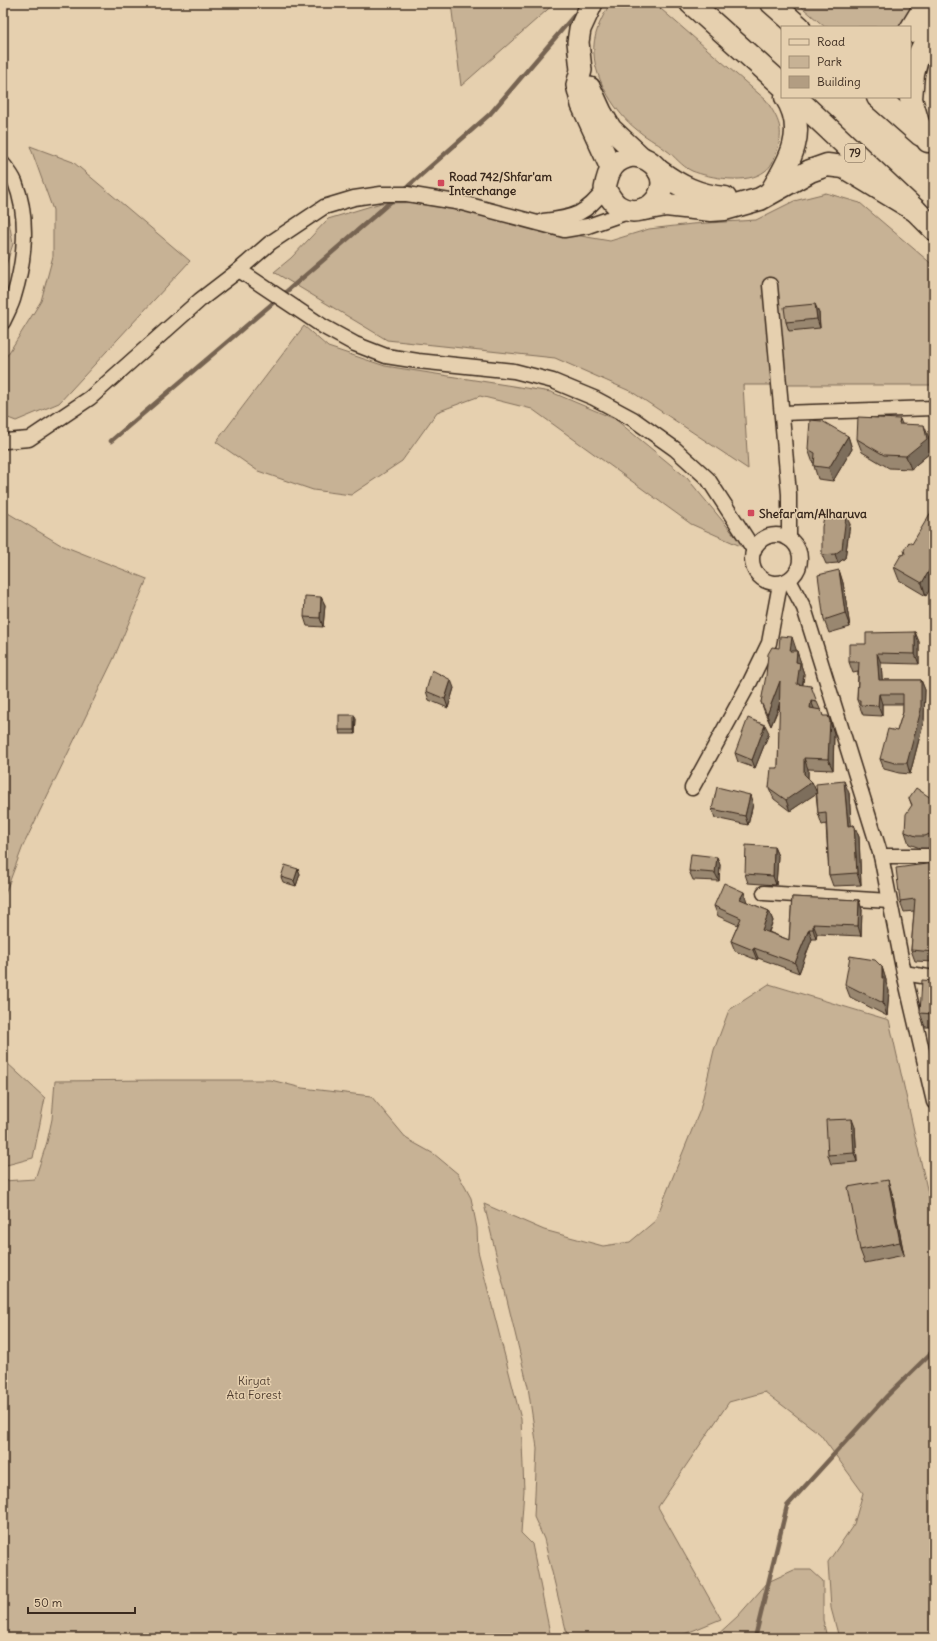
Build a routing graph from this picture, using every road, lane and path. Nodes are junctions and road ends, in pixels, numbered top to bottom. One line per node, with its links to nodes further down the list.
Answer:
1 (592, 3): 9 (street)
2 (691, 3): 8 (highway)
3 (772, 3): 6 (highway)
4 (927, 3): 7 (highway)
5 (934, 25): 15 (highway)
6 (798, 26)
7 (911, 29)
8 (747, 52): 10 (highway); 11 (highway)
9 (581, 70): 16 (street); 18 (street)
10 (781, 84)
11 (781, 90)
12 (787, 98): 21 (highway)
13 (796, 98): 24 (highway, 79)
14 (879, 98): 15 (highway)
15 (931, 144)
16 (641, 157): 18 (street); 19 (street)
17 (3, 164): 29 (street)
18 (611, 168): 20 (street)
19 (659, 171): 22 (highway); 23 (street)
20 (605, 189): 23 (street); 25 (street)
21 (770, 193): 22 (highway); 24 (highway)
22 (739, 204): 23 (highway)
23 (638, 210): 25 (street)
24 (915, 210): 26 (highway, 79)
25 (539, 222): 27 (street)
26 (934, 229)
27 (240, 270): 32 (street); 34 (street)
28 (770, 285): 31 (street)
29 (3, 322)
30 (934, 408): 31 (street)
31 (782, 413): 33 (street)
32 (3, 440)
33 (789, 538): 34 (street); 35 (street)
34 (754, 550): 35 (street)
35 (784, 582): 36 (street); 37 (street)
36 (692, 788)
37 (881, 856): 38 (street); 40 (street)
38 (934, 856)
39 (764, 893): 40 (street)
40 (888, 901): 41 (street)
41 (904, 973): 42 (street); 43 (street)
42 (934, 978)
43 (934, 1099)

